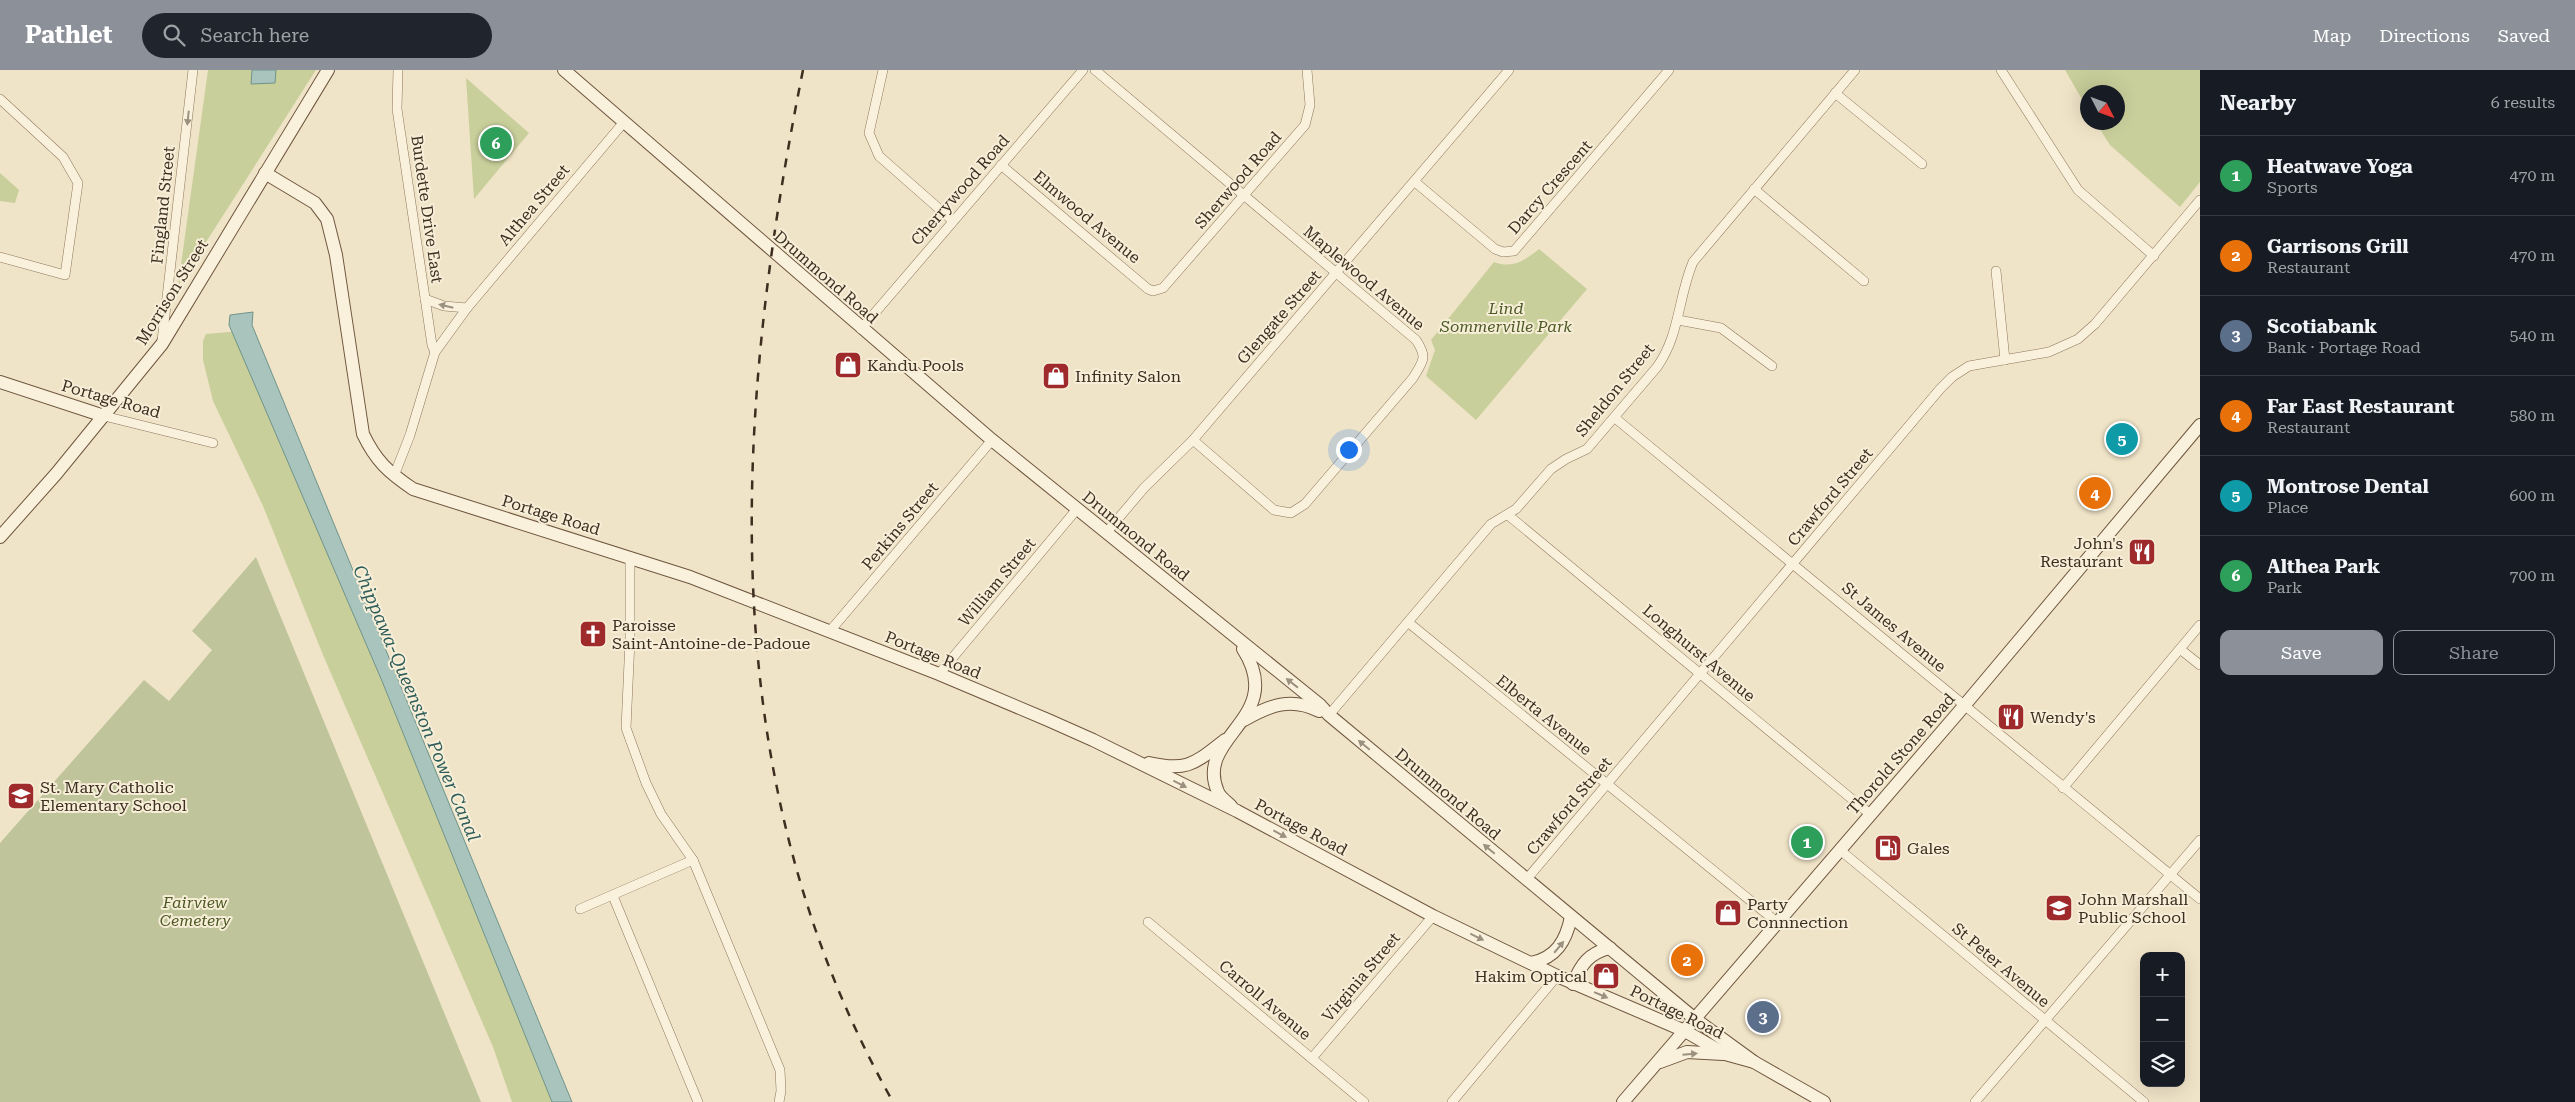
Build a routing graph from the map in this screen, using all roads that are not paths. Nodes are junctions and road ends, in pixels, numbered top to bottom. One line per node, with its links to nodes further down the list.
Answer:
1 (193, 70): 34 (street, Fingland Street, one-way to 34)
2 (328, 70): 18 (main road, Morrison Street)
3 (398, 70): 30 (street, Burdette Drive East)
4 (564, 70): 15 (main road, Drummond Road)
5 (883, 70): 23 (street)
6 (1083, 70): 17 (street, Cherrywood Road)
7 (1095, 70): 21 (street, Maplewood Avenue)
8 (1307, 70): 21 (street, Sherwood Road)
9 (1509, 70): 19 (street, Glengate Street)
10 (1669, 70): 19 (street, Darcy Crescent)
11 (1855, 70): 13 (street, Sheldon Street)
12 (2000, 70): 24 (street)
13 (1836, 94): 16 (street); 20 (street, Sheldon Street)
14 (0, 100): 25 (street)
15 (624, 122): 31 (street, Althea Street); 33 (main road, Drummond Road)
16 (1922, 164)
17 (1001, 165): 23 (street, Cherrywood Road); 29 (street, Elmwood Avenue)
18 (265, 174): 34 (main road, Morrison Street); 45 (main road, Portage Road)
19 (1415, 182): 27 (street, Glengate Street)
20 (1754, 189): 28 (street); 32 (street, Sheldon Street)
21 (1244, 196): 27 (street, Maplewood Avenue); 29 (street, Sherwood Road)
22 (2200, 200): 24 (street, Crawford Street)
23 (953, 221): 33 (street, Cherrywood Road)
24 (2154, 256): 36 (street, Crawford Street)
25 (0, 257)
26 (1996, 271): 36 (street)
27 (1336, 274): 43 (street, Glengate Street); 43 (street, Maplewood Avenue)
28 (1864, 281)
29 (1154, 291)
30 (425, 299): 31 (street, one-way to 30); 35 (street, Burdette Drive East)
31 (467, 308): 35 (street, Althea Street)
32 (1678, 320): 37 (street); 40 (street, Sheldon Street)
33 (861, 329): 42 (main road, Drummond Road)
34 (162, 344): 39 (main road, Morrison Street)
35 (435, 352): 45 (street, Althea Street)
36 (2005, 360): 51 (street, Crawford Street)
37 (1772, 366)
38 (0, 382): 39 (main road, Portage Road)
39 (104, 416): 44 (street, Portage Road); 49 (main road, Morrison Street)
40 (1615, 418): 47 (street, Sheldon Street); 51 (street, St James Avenue)
41 (2200, 425): 60 (main road, Thorold Stone Road)
42 (992, 440): 46 (main road, Drummond Road); 54 (street, Perkins Street)
43 (1193, 440): 48 (street, Glengate Street)
44 (213, 443)
45 (394, 476): 50 (main road, Portage Road)
46 (1077, 509): 48 (main road, Drummond Road); 59 (street, William Street)
47 (1508, 515): 52 (street, Sheldon Street); 58 (street, Longhurst Avenue)
48 (1106, 533): 55 (main road, Drummond Road)
49 (0, 537)
50 (630, 557): 54 (main road, Portage Road); 71 (street)
51 (1793, 564): 58 (street, Crawford Street); 60 (street, St James Avenue)
52 (1408, 622): 61 (street, Sheldon Street); 65 (street, Elberta Avenue)
53 (2200, 625): 56 (street)
54 (830, 631): 59 (main road, Portage Road)
55 (1238, 641): 61 (main road, Drummond Road, one-way to 55); 62 (main road)
56 (2180, 649): 57 (street); 66 (street)
57 (2200, 665)
58 (1700, 673): 65 (street, Crawford Street); 68 (street, Longhurst Avenue)
59 (940, 674): 64 (main road, Portage Road)
60 (1964, 705): 66 (street, St James Avenue); 68 (main road, Thorold Stone Road)
61 (1329, 716): 62 (main road); 73 (main road, Drummond Road, one-way to 61)
62 (1242, 722): 63 (main road)
63 (1226, 739): 64 (main road); 67 (main road)
64 (1121, 754): 67 (main road, Portage Road, one-way to 67)
65 (1606, 785): 73 (street, Crawford Street); 80 (street, Elberta Avenue)
66 (2063, 788): 72 (street, St James Avenue)
67 (1236, 811): 77 (main road, Portage Road, one-way to 77)
68 (1870, 814): 70 (main road, Thorold Stone Road)
69 (2200, 840): 72 (street)
70 (1840, 850): 80 (main road, Thorold Stone Road); 86 (street, St Peter Avenue)
71 (693, 860): 74 (street); 93 (street)
72 (2171, 875): 75 (street, St James Avenue); 86 (street)
73 (1526, 880): 78 (main road, Drummond Road)
74 (613, 896): 76 (street); 92 (street)
75 (2200, 899)
76 (580, 909)
77 (1433, 916): 82 (main road, Portage Road, one-way to 82); 89 (street, Virginia Street)
78 (1571, 917): 81 (main road, Drummond Road); 82 (main road, one-way to 78)
79 (1148, 922): 89 (street, Carroll Avenue)
80 (1778, 923): 85 (main road, Thorold Stone Road)
81 (1610, 948): 84 (main road); 85 (main road, Drummond Road)
82 (1531, 963): 83 (main road, Portage Road)
83 (1557, 976): 84 (main road, Portage Road); 95 (street)
84 (1574, 984): 87 (main road, Portage Road, one-way to 87)
85 (1695, 1019): 87 (main road, Thorold Stone Road); 90 (main road, Portage Road)
86 (2044, 1021): 98 (street); 99 (street, St Peter Avenue)
87 (1685, 1031): 88 (main road, Portage Road); 91 (main road, Thorold Stone Road)
88 (1725, 1054): 90 (main road, Portage Road); 91 (main road, one-way to 88)
89 (1312, 1058): 94 (street, Carroll Avenue)
90 (1754, 1062): 97 (main road, Portage Road)
91 (1657, 1063): 96 (main road, Thorold Stone Road)
92 (698, 1102)
93 (779, 1102)
94 (1364, 1102)
95 (1452, 1102)
96 (1624, 1102)
97 (1824, 1102)
98 (1975, 1102)
99 (2144, 1102)

